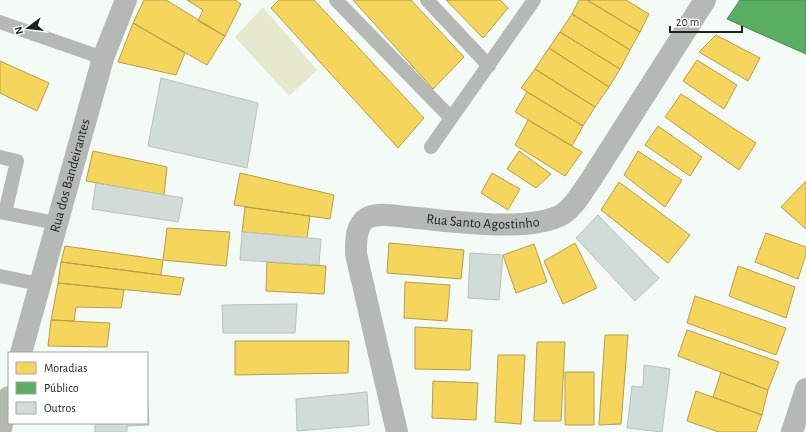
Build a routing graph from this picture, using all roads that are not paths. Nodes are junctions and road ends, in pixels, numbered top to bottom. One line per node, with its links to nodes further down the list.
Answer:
1 (126, 0): 7 (street, Rua dos Bandeirantes)
2 (336, 0): 9 (lane)
3 (427, 0): 8 (lane)
4 (705, 0): 20 (street, Rua Santo Agostinho)
5 (527, 3): 8 (lane)
6 (0, 22): 7 (lane)
7 (104, 58): 13 (street, Rua dos Bandeirantes)
8 (489, 66): 9 (lane)
9 (451, 118): 10 (lane)
10 (431, 147)
11 (0, 157): 12 (lane)
12 (2, 213): 13 (lane)
13 (56, 224): 15 (street, Rua dos Bandeirantes)
14 (0, 276): 15 (lane)
15 (39, 284): 16 (street, Rua dos Bandeirantes)
16 (20, 352)
17 (806, 389): 21 (street)
18 (8, 401): 19 (street)
19 (0, 432)
20 (397, 432)
21 (792, 432)

